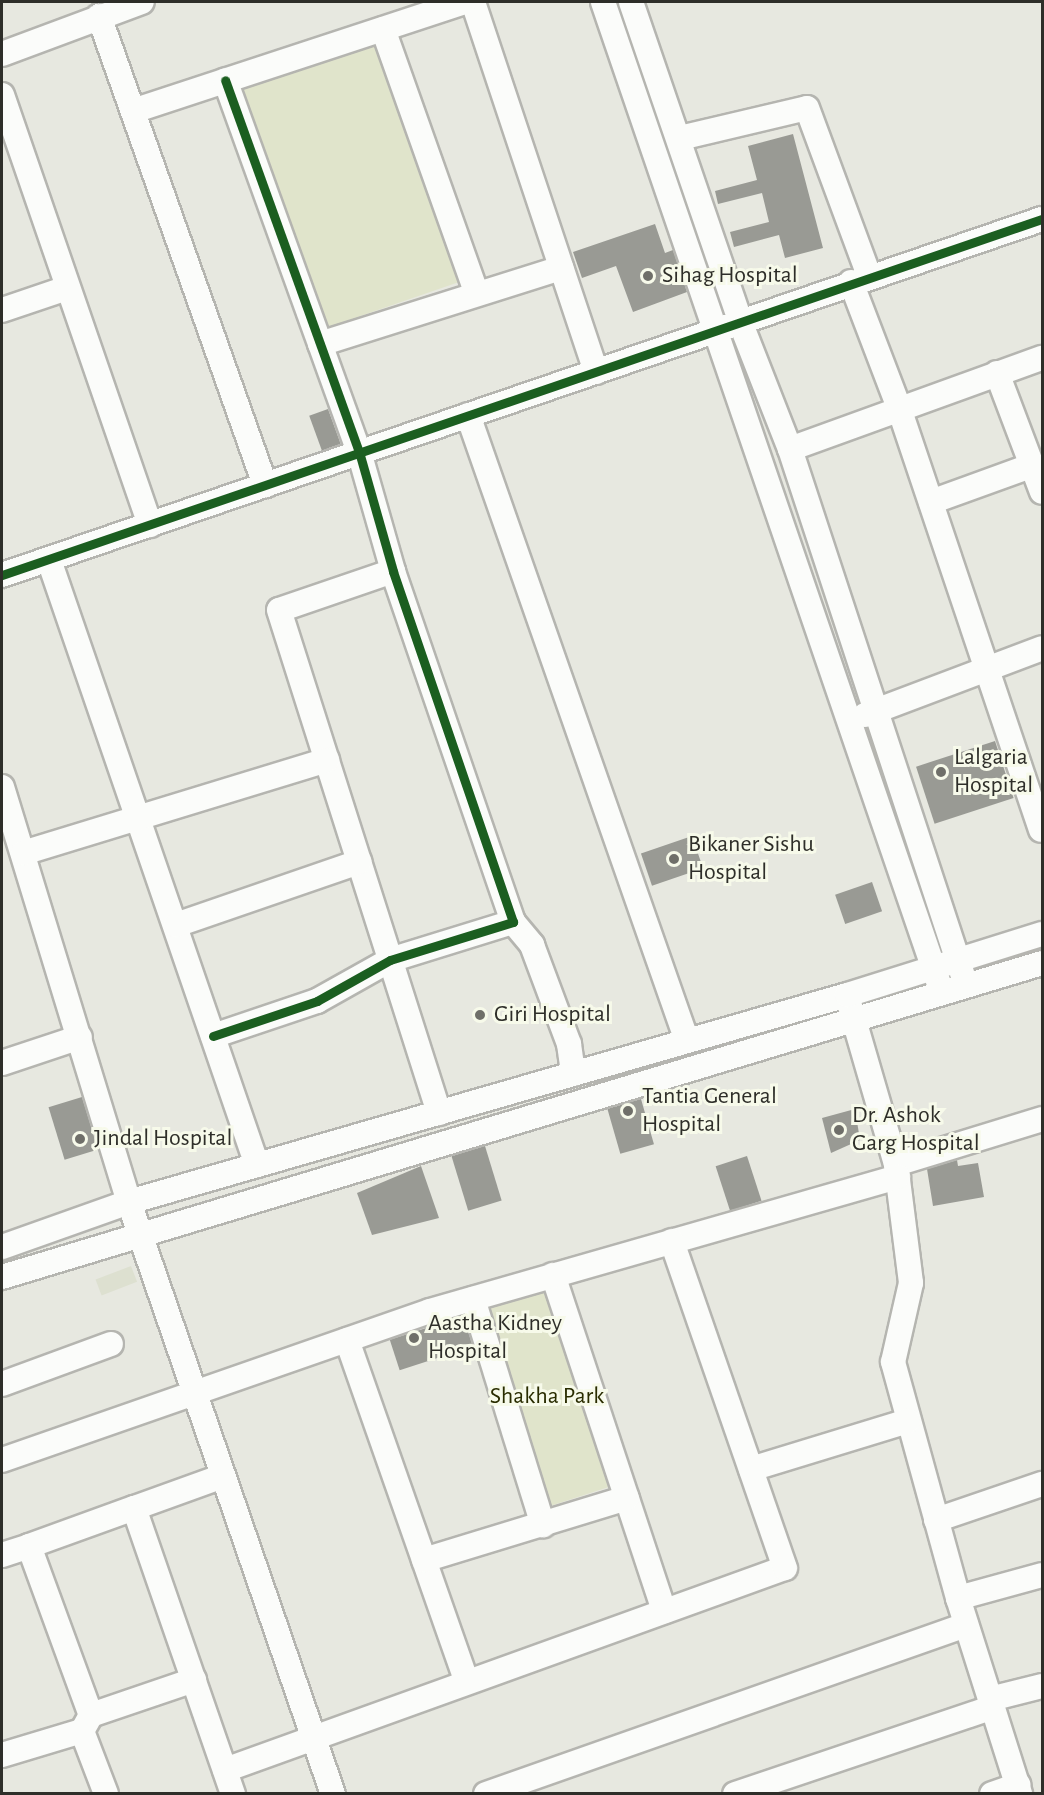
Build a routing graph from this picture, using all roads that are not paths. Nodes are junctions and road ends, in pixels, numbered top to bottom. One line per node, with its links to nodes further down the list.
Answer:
1 (142, 2): 6 (street)
2 (464, 2): 7 (street)
3 (473, 2): 14 (street)
4 (603, 2): 20 (street)
5 (632, 2): 12 (street)
6 (99, 16): 8 (street); 11 (street)
7 (383, 28): 9 (street); 17 (street)
8 (2, 54)
9 (225, 81): 11 (street); 21 (street)
10 (2, 95): 16 (street)
11 (133, 111): 30 (street)
12 (680, 138): 15 (street); 19 (street)
13 (1042, 219): 15 (street)
14 (561, 268): 17 (street); 23 (street)
15 (860, 279): 19 (street); 25 (street)
16 (67, 288): 18 (street); 33 (street)
17 (476, 292): 21 (street)
18 (2, 310)
19 (741, 324): 20 (street); 27 (street)
20 (714, 333): 23 (street); 40 (street)
21 (320, 344): 28 (street)
22 (1042, 357): 24 (street)
23 (596, 372): 26 (street)
24 (997, 373): 25 (street); 29 (street)
25 (898, 408): 27 (street); 32 (street)
26 (468, 415): 28 (street); 61 (street)
27 (790, 449): 39 (street)
28 (359, 452): 30 (street); 35 (street)
29 (1033, 465): 31 (street); 32 (street)
30 (265, 485): 33 (street)
31 (1042, 492)
32 (931, 502): 38 (street)
33 (150, 525): 34 (street)
34 (49, 560): 36 (street); 44 (street)
35 (393, 572): 41 (street); 48 (street)
36 (2, 575)
37 (1042, 648): 38 (street)
38 (988, 668): 39 (street); 42 (street)
39 (878, 709): 40 (street); 52 (street)
40 (850, 721): 54 (street)
41 (327, 760): 44 (street); 47 (street)
42 (1034, 775): 45 (street)
43 (2, 787): 46 (street)
44 (139, 818): 46 (street); 49 (street)
45 (1041, 830)
46 (23, 853): 60 (street)
47 (359, 862): 49 (street); 51 (street)
48 (513, 922): 51 (street); 63 (street)
49 (176, 925): 59 (street)
50 (1042, 934): 52 (street)
51 (390, 960): 59 (street); 64 (street)
52 (958, 961): 54 (street); 55 (street)
53 (1042, 963): 55 (street)
54 (933, 968): 56 (street); 57 (street)
55 (966, 986): 56 (street)
56 (943, 993): 58 (street)
57 (847, 995): 58 (street); 61 (street)
58 (854, 1020): 67 (street); 69 (street)
59 (213, 1036): 66 (street)
60 (80, 1037): 62 (street); 68 (street)
61 (687, 1041): 63 (street)
62 (2, 1063)
63 (573, 1074): 64 (street)
64 (439, 1113): 66 (street)
65 (1042, 1119): 67 (street)
66 (257, 1166): 68 (street)
67 (897, 1171): 70 (street); 79 (street)
68 (129, 1202): 69 (street); 71 (street)
69 (139, 1233): 73 (street); 78 (street)
70 (672, 1241): 72 (street); 81 (street)
71 (2, 1247)
72 (553, 1275): 74 (street); 84 (street)
73 (2, 1277)
74 (473, 1299): 75 (street); 87 (street)
75 (347, 1340): 78 (street); 90 (street)
76 (111, 1344): 77 (street)
77 (2, 1384)
78 (195, 1393): 80 (street); 82 (street)
79 (908, 1421): 81 (street); 86 (street)
80 (2, 1460)
81 (751, 1470): 93 (street)
82 (224, 1476): 85 (street); 100 (street)
83 (1042, 1484): 86 (street)
84 (627, 1498): 87 (street); 93 (street)
85 (134, 1508): 88 (street); 95 (street)
86 (936, 1520): 92 (street)
87 (543, 1525): 90 (street)
88 (29, 1546): 89 (street); 99 (street)
89 (2, 1555)
90 (424, 1560): 96 (street)
91 (1042, 1575): 92 (street)
92 (958, 1598): 94 (street)
93 (664, 1611): 96 (street)
94 (966, 1625): 98 (street); 107 (street)
95 (194, 1680): 99 (street); 102 (street)
96 (467, 1682): 100 (street)
97 (1042, 1686): 98 (street)
98 (991, 1703): 103 (street); 108 (street)
99 (86, 1723): 101 (street); 104 (street)
100 (314, 1737): 102 (street); 106 (street)
101 (3, 1750)
102 (225, 1770): 105 (street)
103 (1019, 1789): 109 (street)
104 (106, 1794)
105 (233, 1794)
106 (333, 1794)
107 (486, 1794)
108 (735, 1794)
109 (992, 1794)

